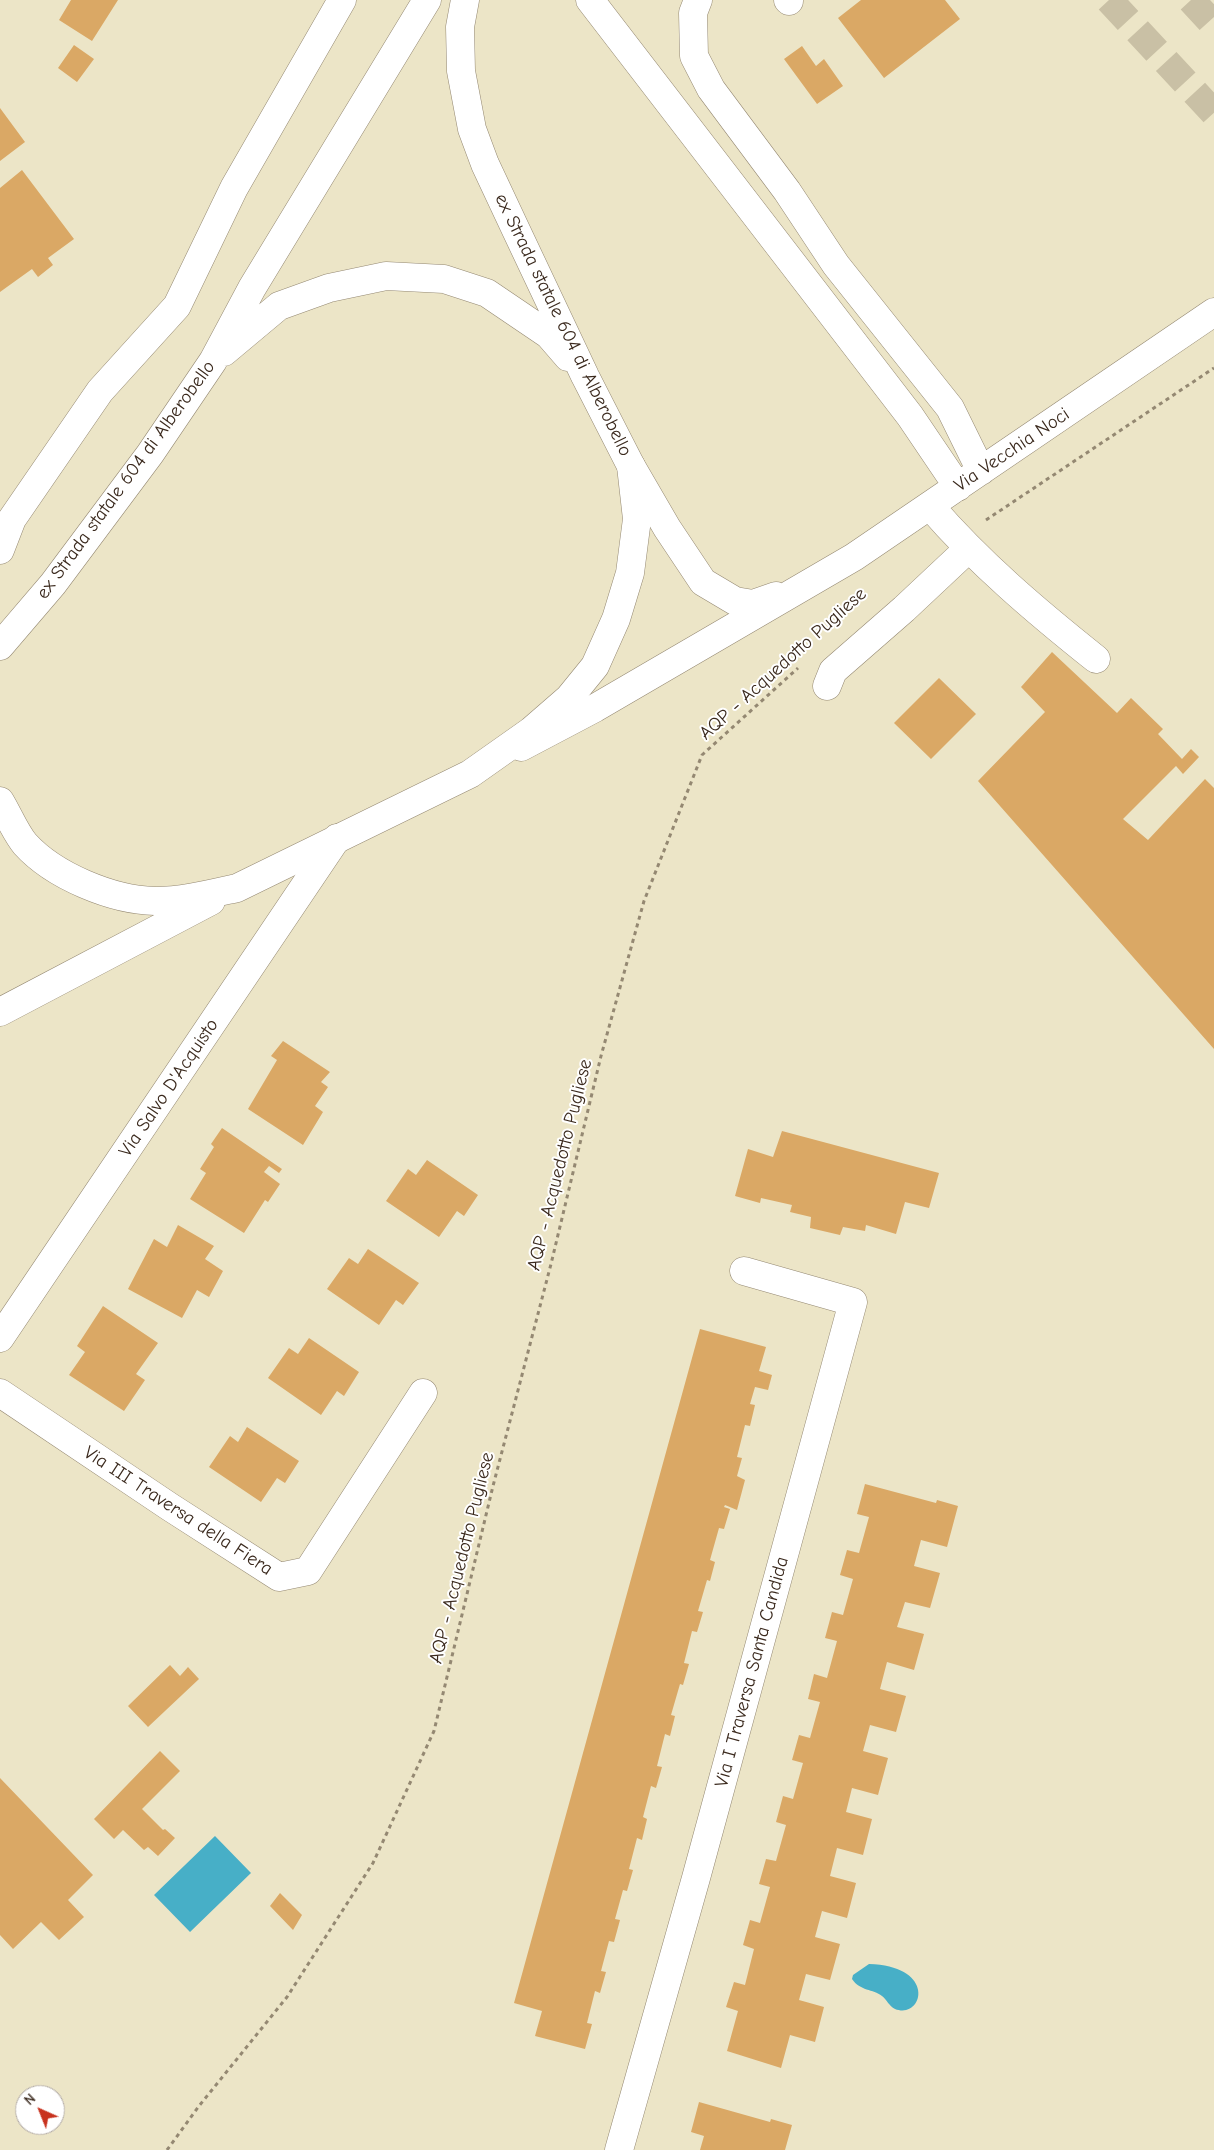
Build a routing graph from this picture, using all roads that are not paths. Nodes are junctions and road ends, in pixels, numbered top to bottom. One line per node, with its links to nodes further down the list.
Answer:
1 (342, 0): 14 (street)
2 (428, 0): 7 (street, ex Strada statale 604 di Alberobello)
3 (465, 0): 8 (street, ex Strada statale 604 di Alberobello)
4 (590, 0): 11 (street)
5 (698, 0): 10 (street)
6 (1214, 312): 10 (street, Via Vecchia Noci)
7 (213, 361): 8 (street); 16 (street, ex Strada statale 604 di Alberobello)
8 (585, 376): 9 (street, ex Strada statale 604 di Alberobello)
9 (631, 466): 15 (street); 19 (street, ex Strada statale 604 di Alberobello)
10 (981, 471): 11 (street, Via Vecchia Noci)
11 (958, 487): 12 (street, Via Vecchia Noci)
12 (930, 506): 13 (street); 15 (street, Via Vecchia Noci)
13 (962, 541): 17 (street); 18 (street)
14 (0, 550)
15 (808, 585): 19 (street)
16 (3, 648)
17 (1096, 659)
18 (827, 686)
19 (470, 774): 21 (street, ex Strada statale 604 di Alberobello)
20 (0, 801): 22 (street)
21 (338, 838): 22 (street, ex Strada statale 604 di Alberobello); 25 (street, Via Salvo D'Acquisto)
22 (237, 888): 23 (street)
23 (0, 1012)
24 (744, 1272): 28 (street, Via I Traversa Santa Candida)
25 (0, 1338)
26 (0, 1393): 27 (street, Via III Traversa della Fiera)
27 (422, 1393)
28 (619, 2150)

